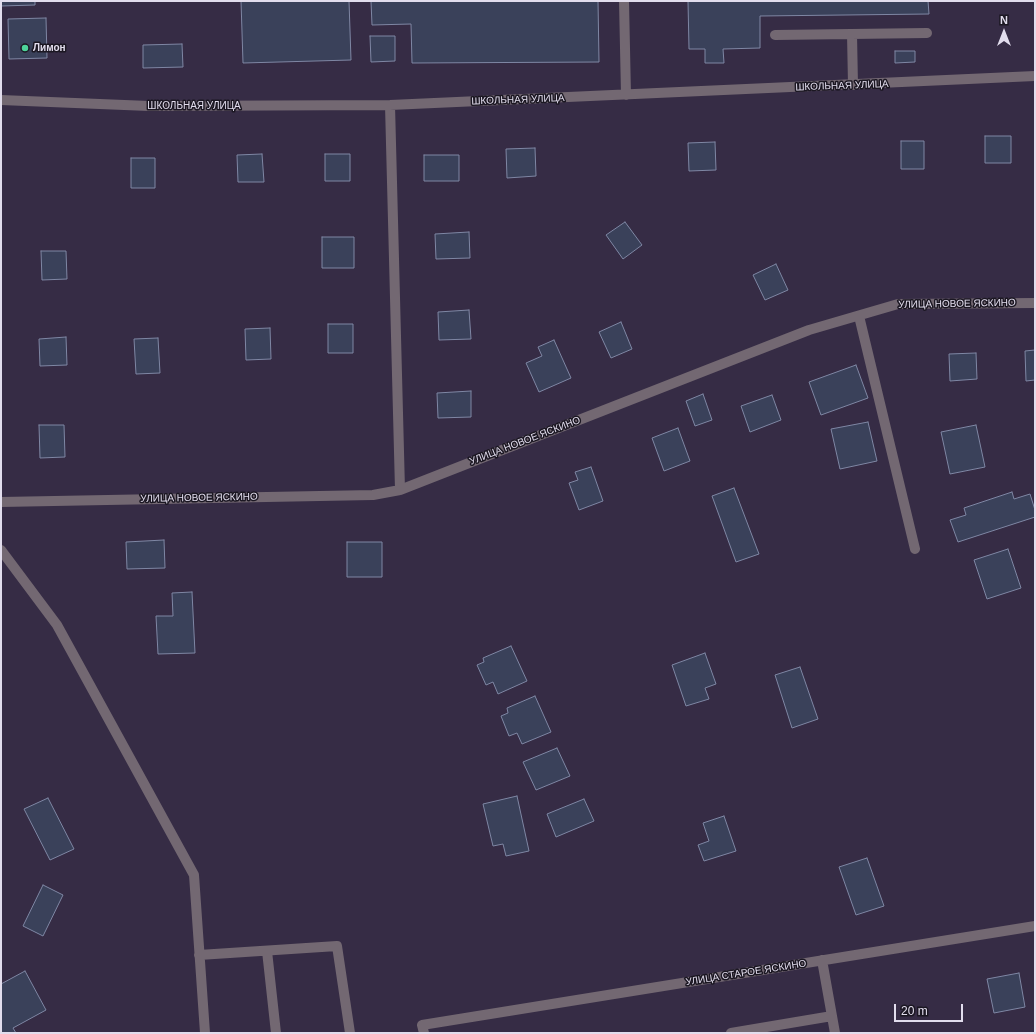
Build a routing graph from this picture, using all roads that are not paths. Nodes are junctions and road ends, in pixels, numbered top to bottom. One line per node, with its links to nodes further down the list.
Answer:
1 (624, 1): 7 (street)
2 (927, 33): 3 (street)
3 (852, 34): 4 (street); 6 (street)
4 (775, 35)
5 (1035, 76): 6 (street, ШКОЛЬНАЯ УЛИЦА)
6 (853, 85): 7 (street, ШКОЛЬНАЯ УЛИЦА)
7 (626, 95): 9 (street, ШКОЛЬНАЯ УЛИЦА)
8 (1, 100): 9 (street, ШКОЛЬНАЯ УЛИЦА)
9 (390, 105): 12 (street)
10 (1035, 303): 11 (street, УЛИЦА НОВОЕ ЯСКИНО)
11 (859, 316): 12 (street, УЛИЦА НОВОЕ ЯСКИНО); 14 (street)
12 (400, 490): 13 (street, УЛИЦА НОВОЕ ЯСКИНО)
13 (1, 502)
14 (915, 549)
15 (1, 550): 18 (street)
16 (1035, 926): 19 (street, УЛИЦА СТАРОЕ ЯСКИНО)
17 (267, 951): 18 (street); 22 (street); 23 (street)
18 (199, 955): 21 (street)
19 (822, 960): 20 (street); 24 (street, УЛИЦА СТАРОЕ ЯСКИНО)
20 (832, 1016): 25 (street); 26 (street)
21 (205, 1033)
22 (276, 1033)
23 (350, 1033)
24 (424, 1033)
25 (731, 1033)
26 (835, 1033)

